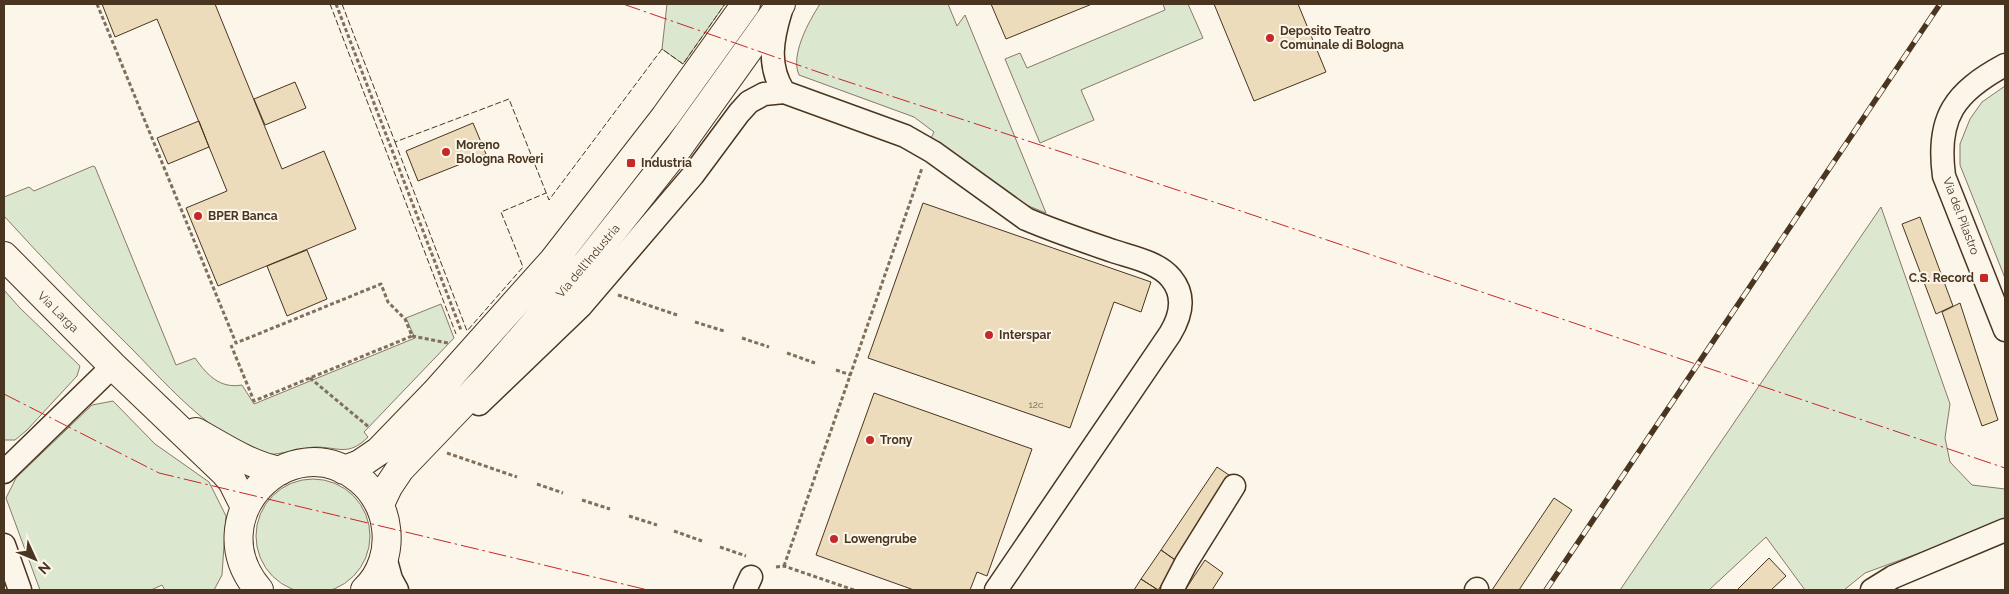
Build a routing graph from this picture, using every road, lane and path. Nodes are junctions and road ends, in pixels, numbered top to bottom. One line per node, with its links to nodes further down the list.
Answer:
1 (97, 4): 14 (path)
2 (336, 4): 15 (path)
3 (746, 4): 29 (main road)
4 (782, 4): 6 (street); 28 (main road, Via dell'Industria)
5 (2005, 65): 12 (street, Via del Pilastro)
6 (784, 92): 28 (street); 56 (street)
7 (918, 163): 24 (path)
8 (4, 256): 22 (main road, Via Larga)
9 (610, 292): 10 (path)
10 (677, 315)
11 (695, 322): 13 (path)
12 (2005, 330)
13 (724, 331)
14 (412, 336): 17 (path); 25 (path)
15 (464, 338)
16 (742, 338): 19 (path)
17 (449, 343)
18 (232, 345): 25 (path)
19 (769, 347)
20 (787, 353): 21 (path)
21 (815, 363)
22 (113, 366): 26 (main road, Via Larga); 31 (street)
23 (836, 370): 24 (path)
24 (851, 375): 49 (path)
25 (310, 378): 27 (path)
26 (157, 409): 30 (main road, Via Larga); 38 (main road, Via Larga)
27 (375, 432)
28 (438, 442): 32 (path); 37 (main road, Via dell'Industria)
29 (344, 470): 30 (main road); 37 (main road)
30 (280, 471): 38 (main road)
31 (4, 472)
32 (517, 477)
33 (537, 484): 35 (path)
34 (1234, 486): 57 (street)
35 (564, 493)
36 (582, 500): 39 (path)
37 (380, 504): 47 (main road)
38 (244, 507): 51 (main road)
39 (610, 509)
40 (628, 516): 41 (path)
41 (657, 526)
42 (2005, 530): 58 (street)
43 (674, 531): 44 (path)
44 (702, 541)
45 (4, 546): 52 (street)
46 (720, 547): 50 (path)
47 (385, 557): 53 (main road); 54 (street)
48 (776, 566): 49 (path)
49 (784, 566): 55 (path)
50 (748, 575)
51 (247, 583)
52 (20, 590)
53 (365, 590)
54 (397, 590)
55 (854, 590)
56 (996, 590)
57 (1172, 590)
58 (1872, 590)

